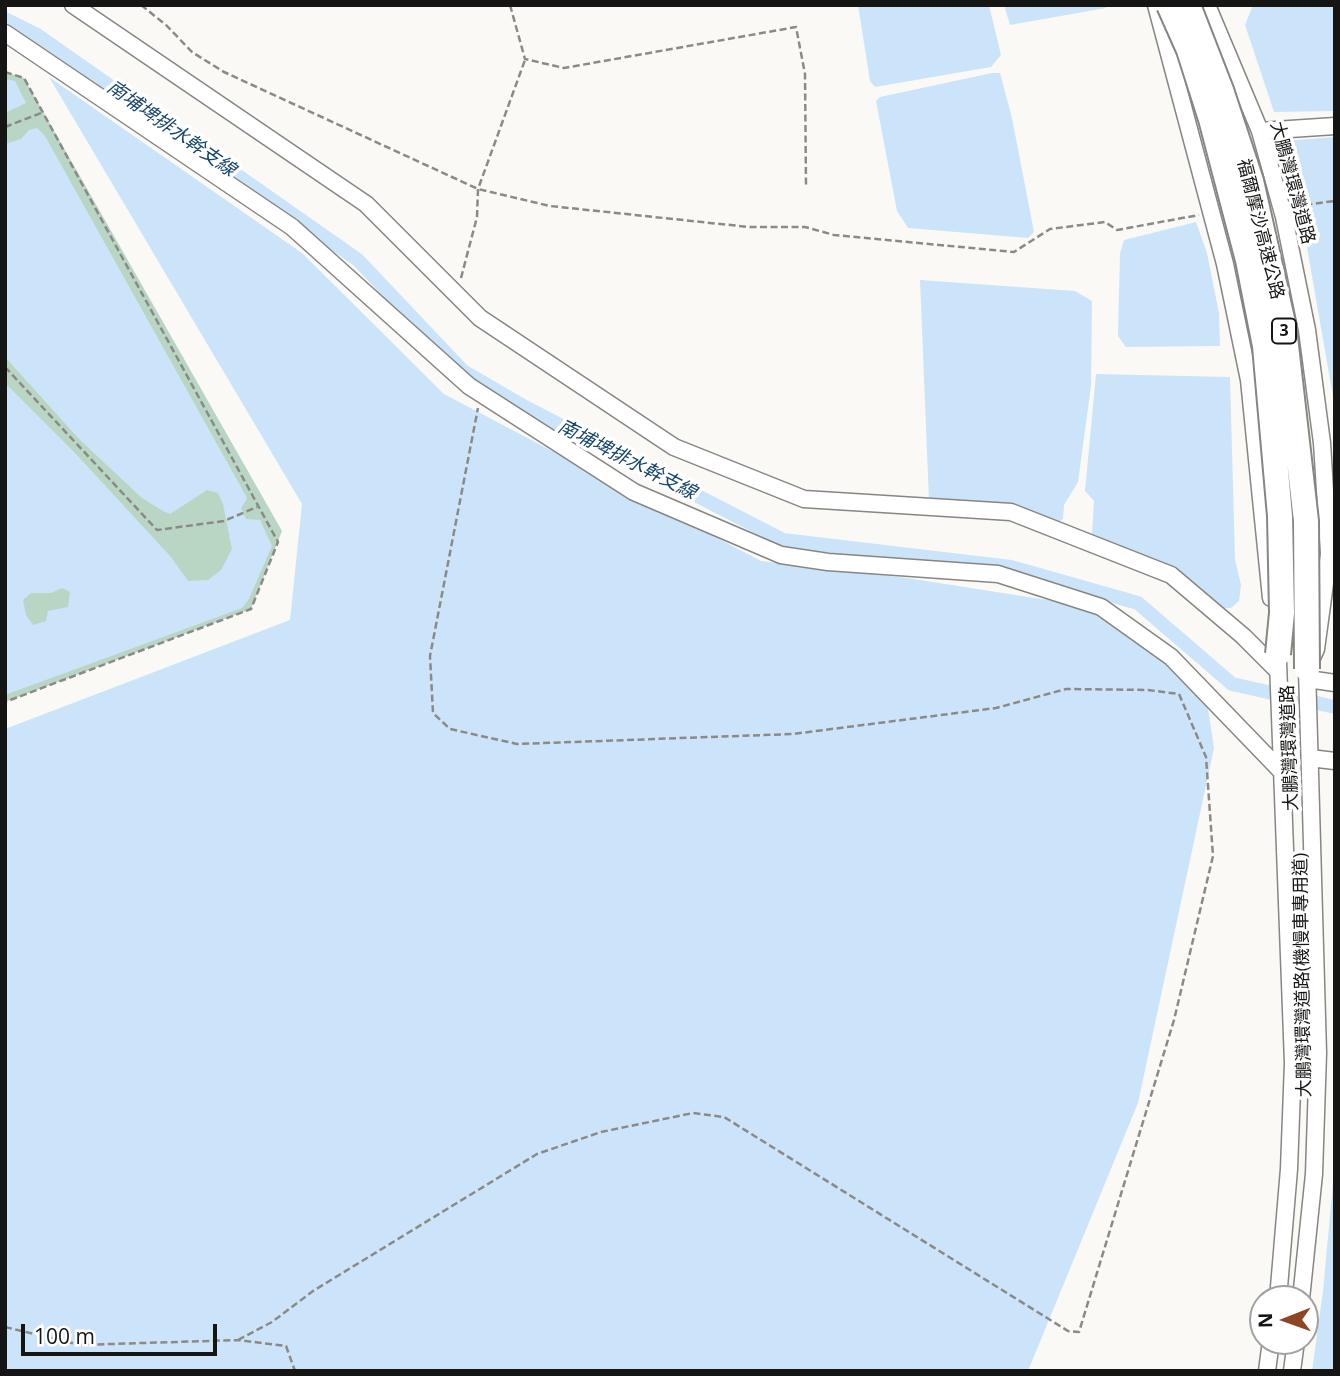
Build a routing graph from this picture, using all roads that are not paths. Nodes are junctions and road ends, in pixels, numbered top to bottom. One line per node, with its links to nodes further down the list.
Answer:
1 (74, 5): 11 (street)
2 (1156, 5): 10 (street, 大鵬灣環灣道路)
3 (1170, 5): 11 (highway, 福爾摩沙高速公路 / 3, bridge)
4 (1188, 5): 12 (highway, 福爾摩沙高速公路 / 3, bridge)
5 (1207, 5): 8 (street, 大鵬灣環灣道路)
6 (5, 33): 16 (street)
7 (1335, 126): 8 (street)
8 (1260, 131): 9 (street, 大鵬灣環灣道路)
9 (1279, 199): 10 (street); 12 (street, 大鵬灣環灣道路)
10 (1212, 212): 11 (street, 大鵬灣環灣道路)
11 (1278, 666): 16 (street, 大鵬灣環灣道路)
12 (1309, 677): 13 (street); 14 (street, 大鵬灣環灣道路)
13 (1335, 683)
14 (1313, 731): 15 (street, 大鵬灣環灣道路(機慢車專用道)); 20 (street, 大鵬灣環灣道路)
15 (1327, 760): 21 (street, 大鵬灣環灣道路(機慢車專用道))
16 (1282, 772): 17 (street, 大鵬灣環灣道路)
17 (1280, 1280): 18 (street, 大鵬灣環灣道路); 19 (street)
18 (1279, 1285)
19 (1290, 1285)
20 (1303, 1285)
21 (1305, 1285)

